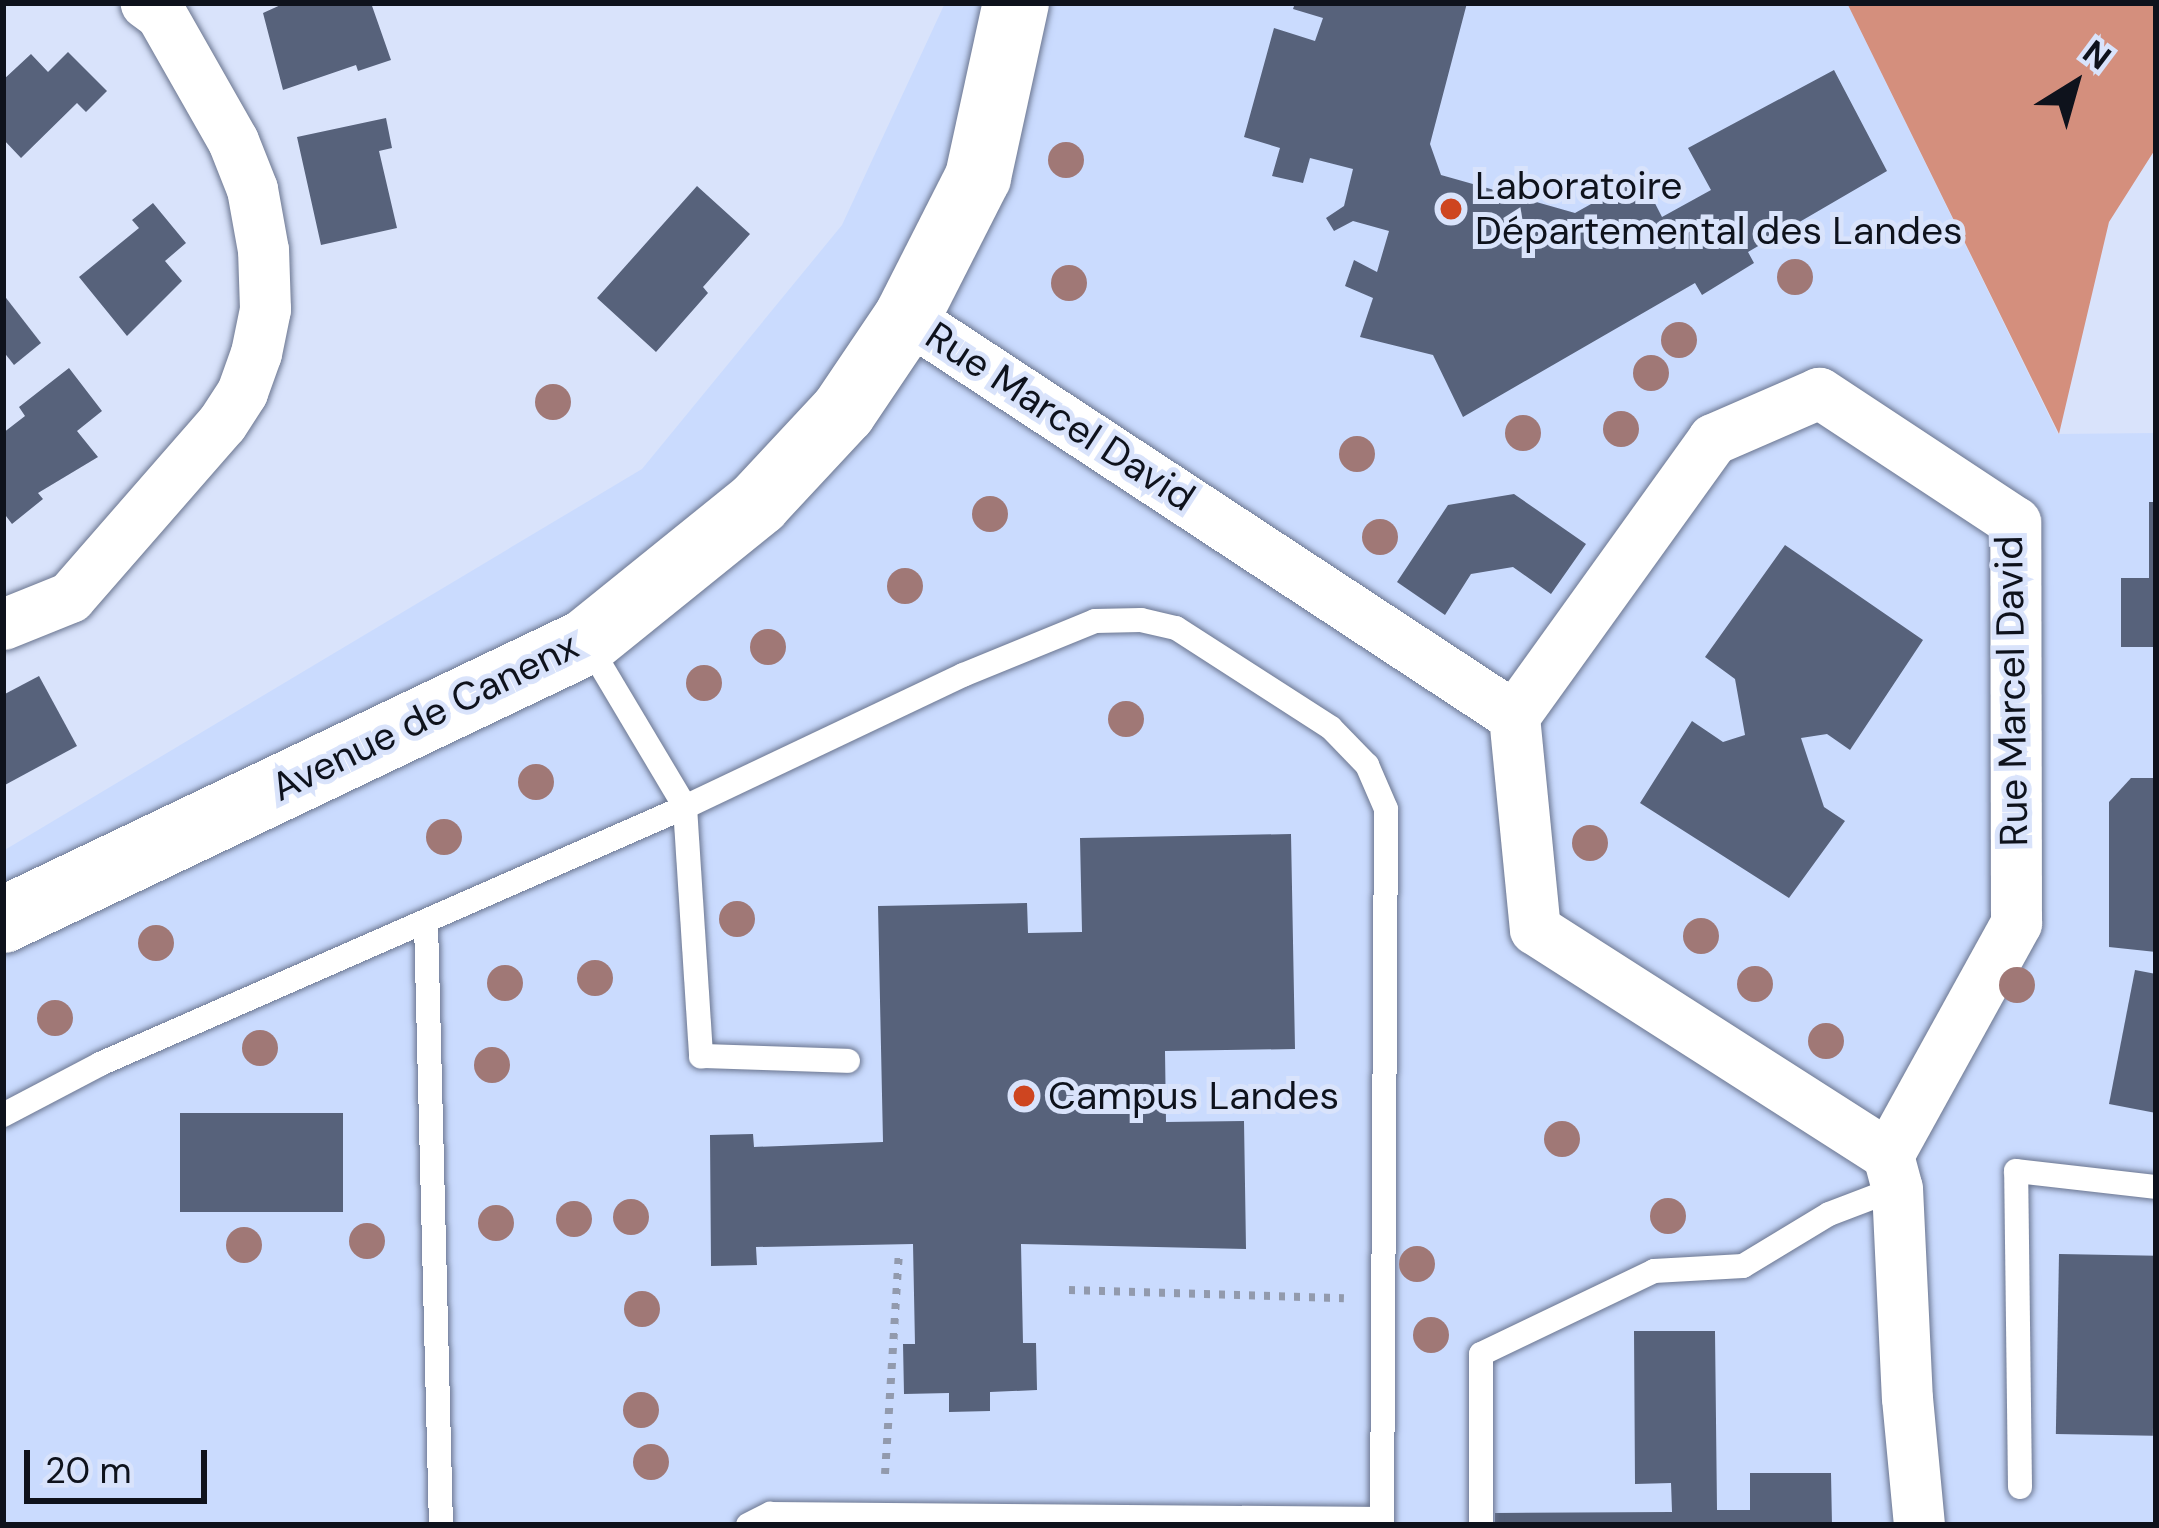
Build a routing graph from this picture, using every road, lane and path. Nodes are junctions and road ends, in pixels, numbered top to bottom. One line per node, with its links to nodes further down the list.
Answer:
1 (146, 3): 4 (street)
2 (1016, 3): 3 (main road, Avenue de Canenx)
3 (907, 316): 5 (main road, Avenue de Canenx); 6 (street, Rue Marcel David)
4 (3, 624)
5 (586, 642): 7 (lane); 8 (main road, Avenue de Canenx)
6 (1514, 716): 12 (street); 12 (street, Rue Marcel David)
7 (685, 807): 9 (lane); 10 (lane); 16 (lane)
8 (3, 920)
9 (426, 922): 11 (lane); 21 (lane)
10 (848, 1061)
11 (3, 1115)
12 (1892, 1171): 18 (street); 23 (lane)
13 (2156, 1187): 17 (lane)
14 (899, 1254): 19 (path)
15 (1070, 1290): 16 (path)
16 (1384, 1299): 20 (lane)
17 (2020, 1487)
18 (1918, 1505)
19 (883, 1514): 20 (lane); 22 (lane)
20 (1382, 1522)
21 (441, 1525)
22 (748, 1525)
23 (1481, 1525)

